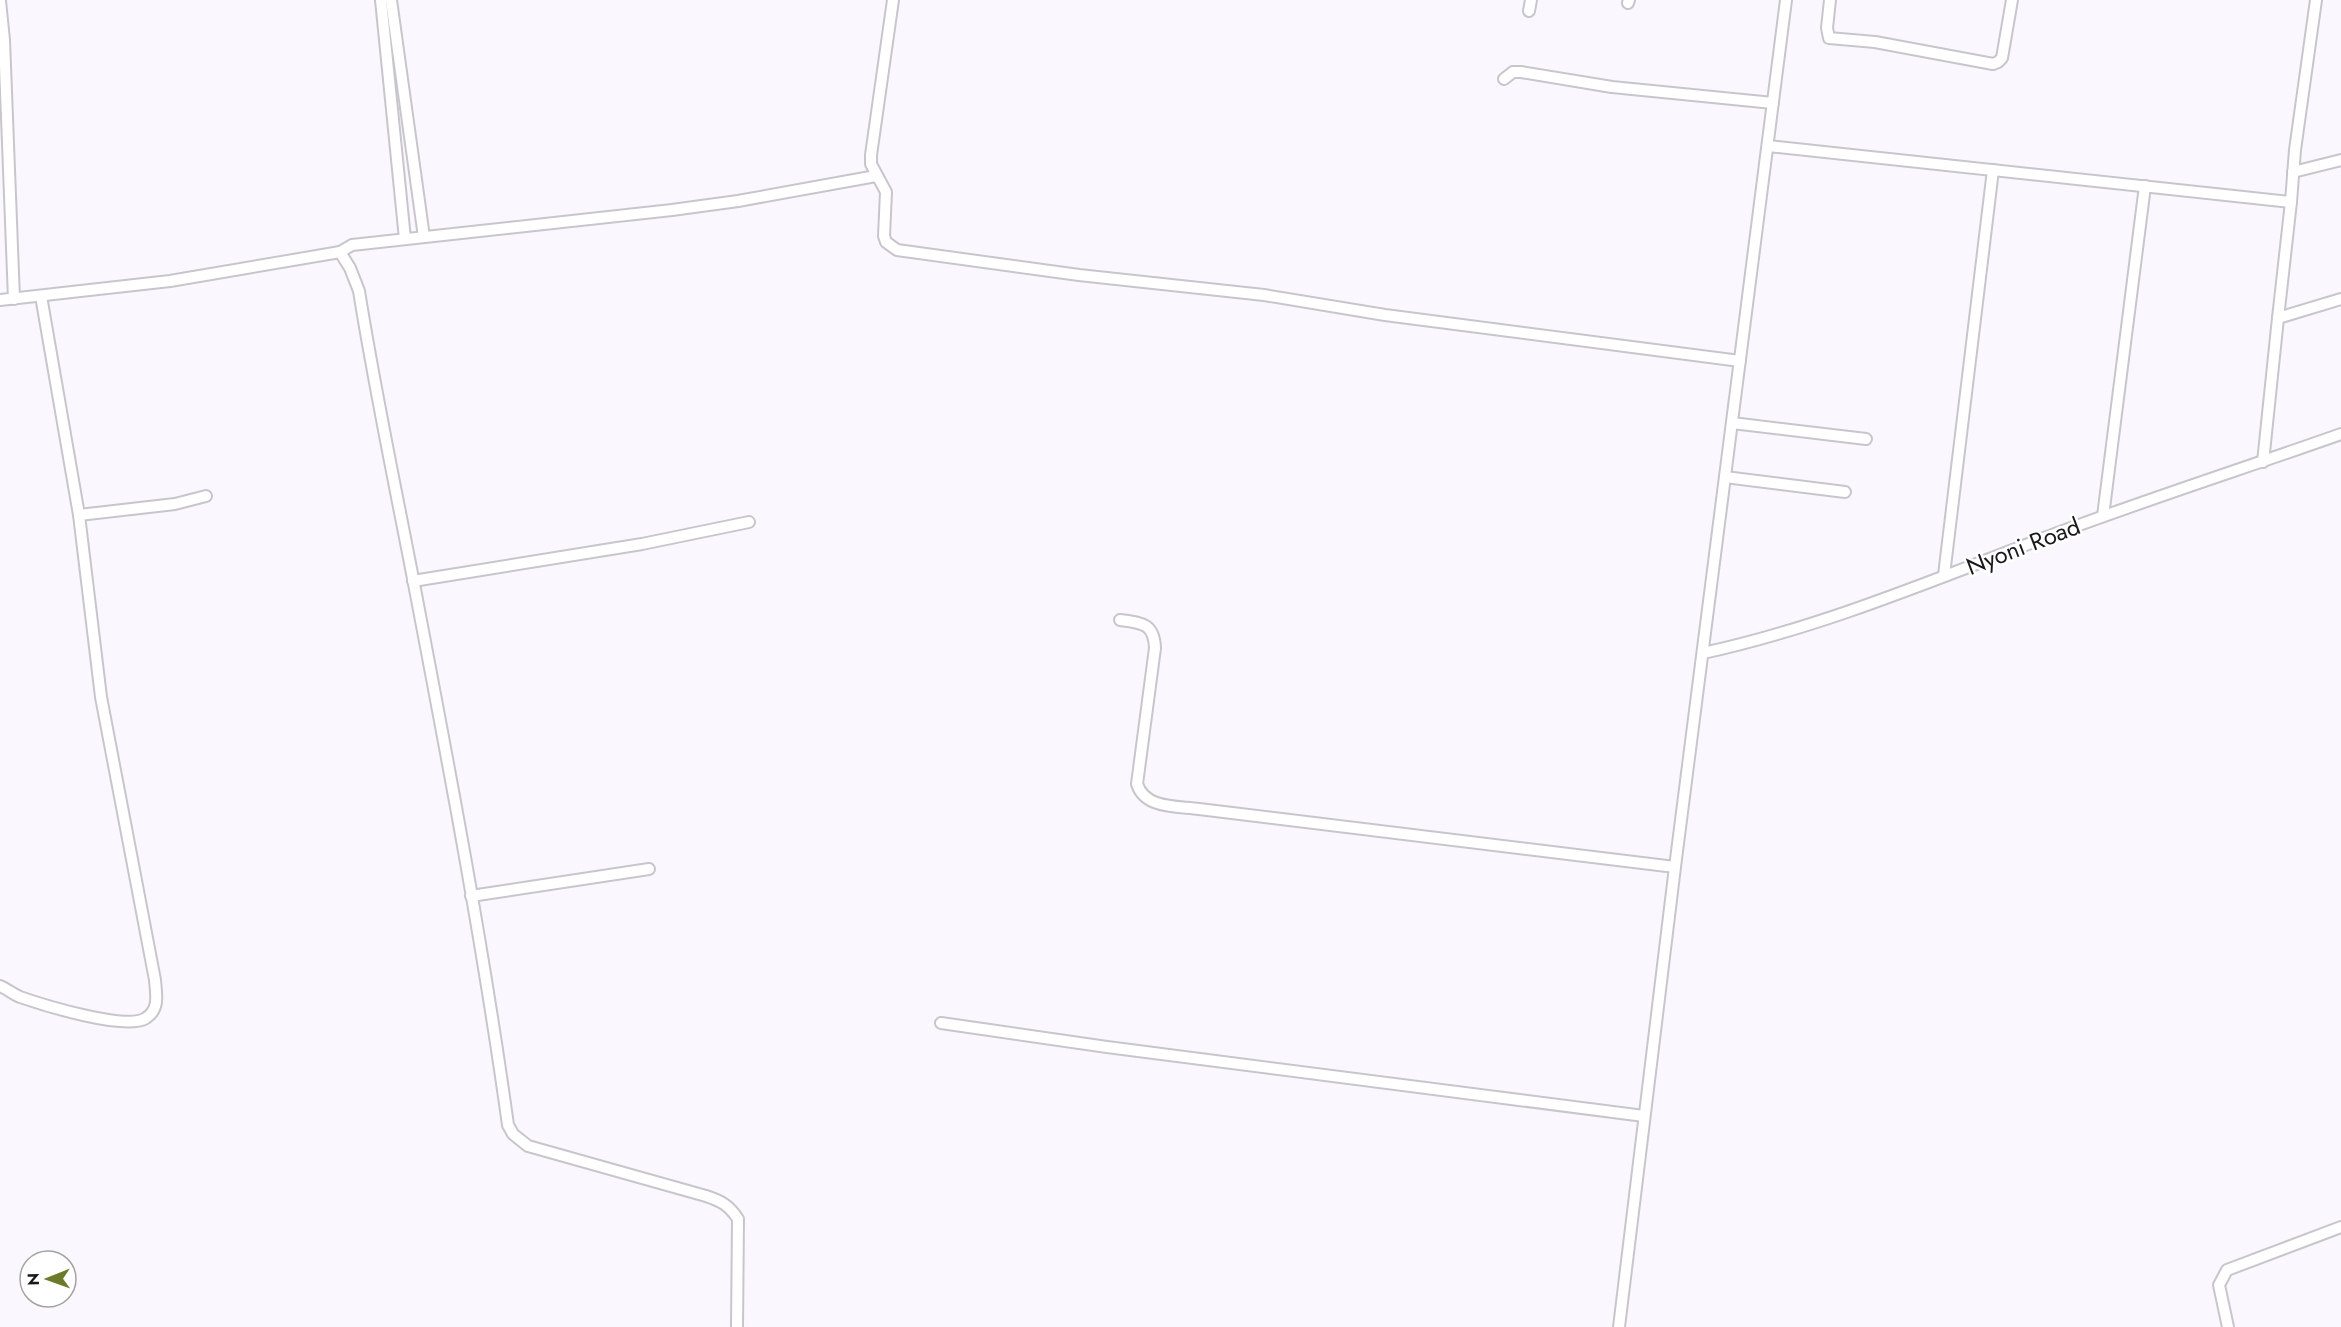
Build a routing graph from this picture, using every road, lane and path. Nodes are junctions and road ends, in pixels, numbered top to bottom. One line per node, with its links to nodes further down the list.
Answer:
1 (381, 0): 19 (street)
2 (391, 0): 18 (street)
3 (894, 0): 15 (street)
4 (1786, 0): 10 (street)
5 (1830, 0): 6 (street)
6 (2013, 0)
7 (2316, 0): 14 (street)
8 (0, 1): 22 (street)
9 (1504, 80): 10 (street)
10 (1773, 104): 11 (street)
11 (1768, 146): 13 (street); 26 (street)
12 (2341, 160): 14 (street)
13 (1993, 170): 16 (street); 37 (street)
14 (2293, 172): 17 (street)
15 (876, 176): 18 (street); 26 (street)
16 (2145, 186): 17 (street); 35 (street)
17 (2291, 202): 25 (street)
18 (424, 237): 19 (street)
19 (405, 239): 20 (street)
20 (340, 252): 21 (street); 38 (street)
21 (41, 296): 22 (street); 34 (street)
22 (14, 299): 24 (street)
23 (2341, 299): 25 (street)
24 (0, 300)
25 (2278, 318): 30 (street)
26 (1740, 361): 27 (street)
27 (1732, 423): 29 (street); 31 (street)
28 (2341, 434): 30 (street, Nyoni Road)
29 (1866, 439)
30 (2263, 462): 35 (street, Nyoni Road)
31 (1725, 477): 32 (street); 40 (street)
32 (1845, 492)
33 (206, 496): 34 (street)
34 (79, 515): 44 (street)
35 (2103, 516): 37 (street, Nyoni Road)
36 (749, 522): 38 (street)
37 (1944, 575): 40 (street, Nyoni Road)
38 (413, 581): 43 (street)
39 (1120, 620): 41 (street)
40 (1703, 652): 41 (street)
41 (1675, 867): 46 (street)
42 (649, 869): 43 (street)
43 (471, 896): 48 (street)
44 (0, 986)
45 (941, 1023): 46 (street)
46 (1644, 1116): 49 (street)
47 (2341, 1227): 50 (street)
48 (737, 1327)
49 (1619, 1327)
50 (2228, 1327)

